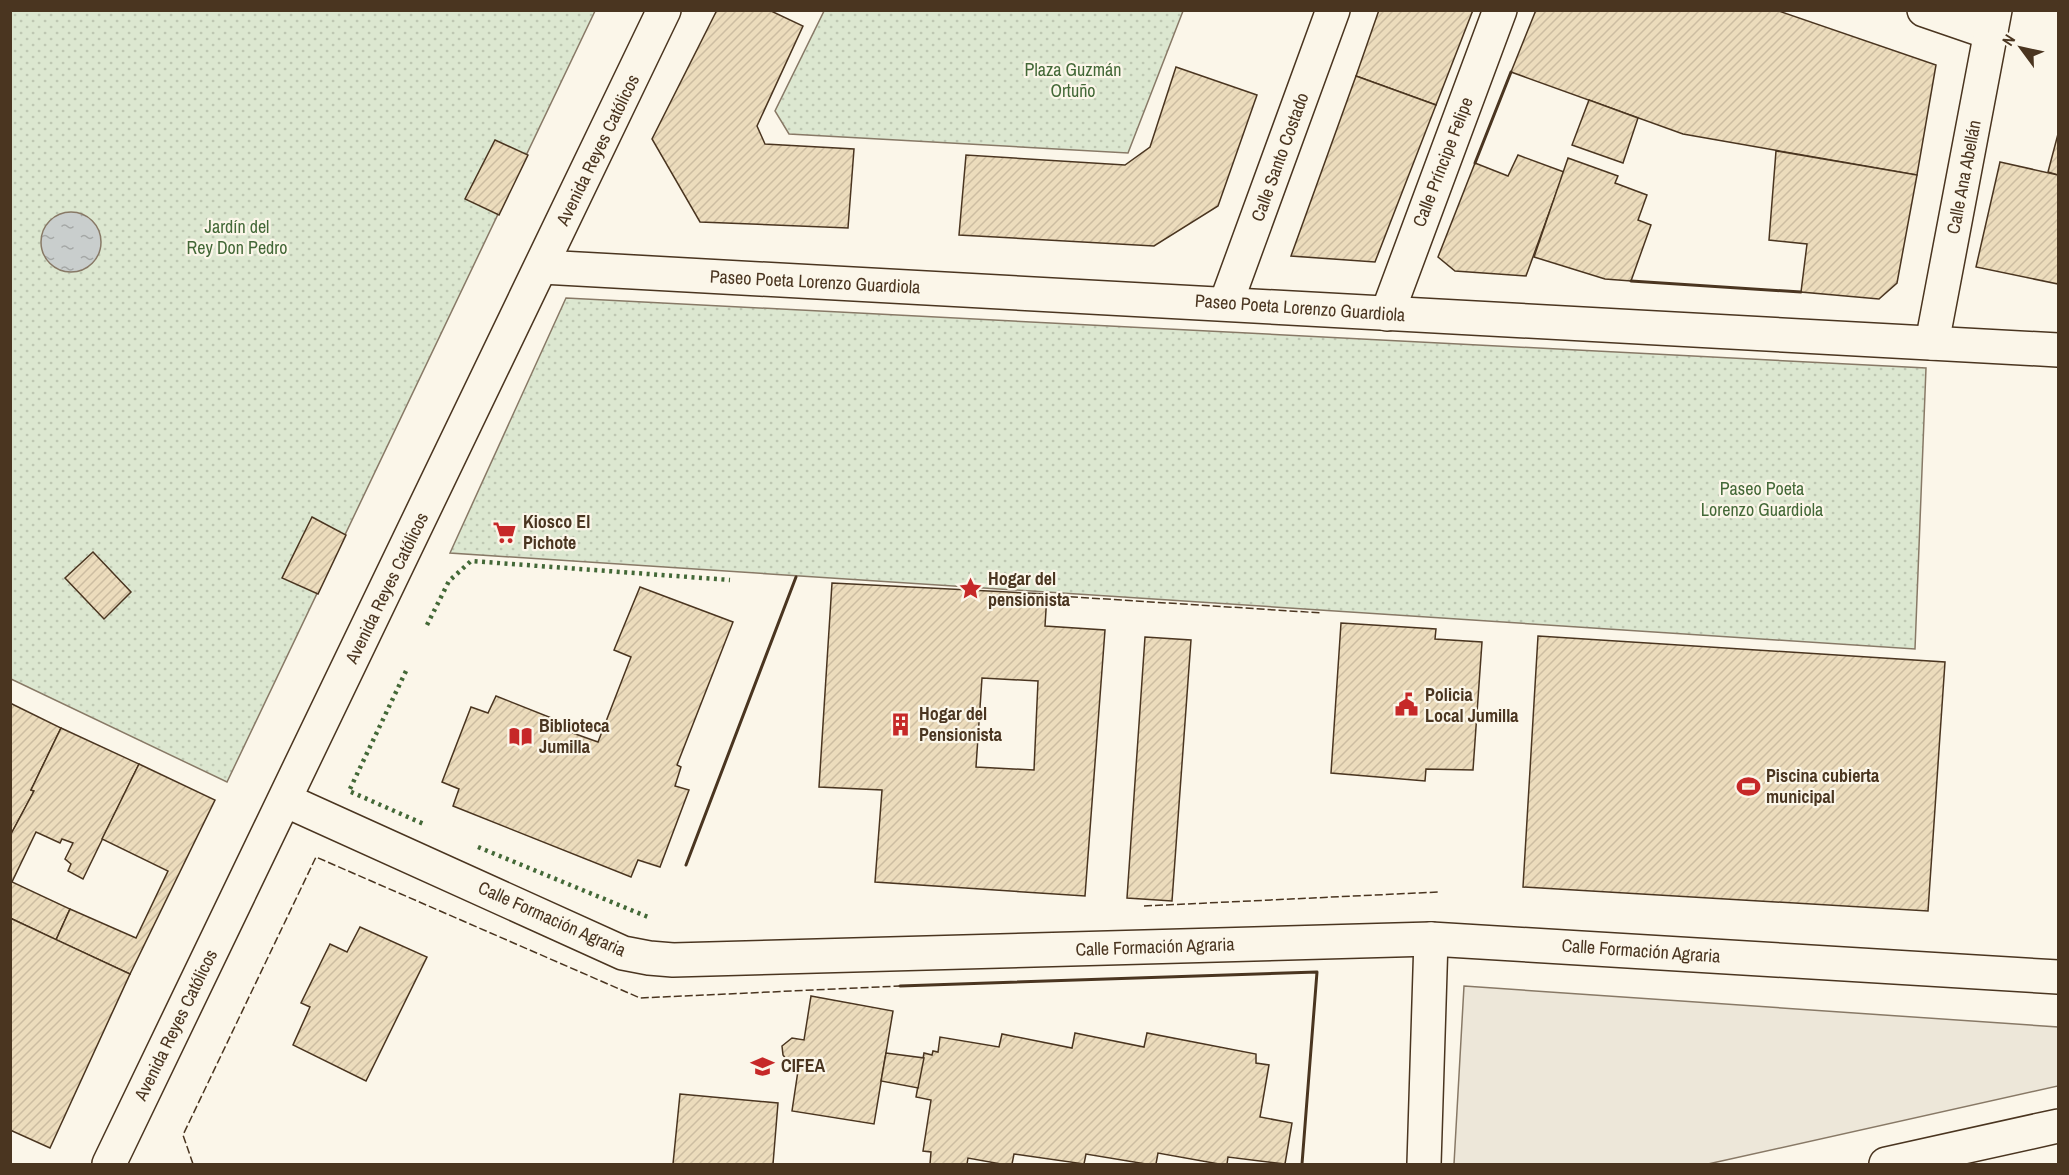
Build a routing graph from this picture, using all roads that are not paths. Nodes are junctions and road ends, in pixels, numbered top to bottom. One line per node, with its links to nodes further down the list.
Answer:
1 (664, 10): 6 (street, Avenida Reyes Católicos)
2 (1333, 10): 7 (street, Calle Santo Costado)
3 (1500, 10): 8 (street, Calle Príncipe Felipe)
4 (1924, 10): 5 (street)
5 (1993, 22): 9 (street, Calle Ana Abellán)
6 (542, 267): 7 (street, Paseo Poeta Lorenzo Guardiola); 11 (street, Avenida Reyes Católicos)
7 (1226, 303): 8 (street, Paseo Poeta Lorenzo Guardiola)
8 (1387, 314): 9 (street, Paseo Poeta Lorenzo Guardiola)
9 (1932, 343): 10 (street, Paseo Poeta Lorenzo Guardiola)
10 (2058, 350)
11 (285, 800): 12 (street, Calle Formación Agraria); 15 (street, Avenida Reyes Católicos)
12 (1431, 939): 13 (street, Calle Formación Agraria); 16 (street)
13 (2058, 977)
14 (2058, 1126): 17 (street)
15 (109, 1164)
16 (1424, 1164)
17 (1886, 1164)

